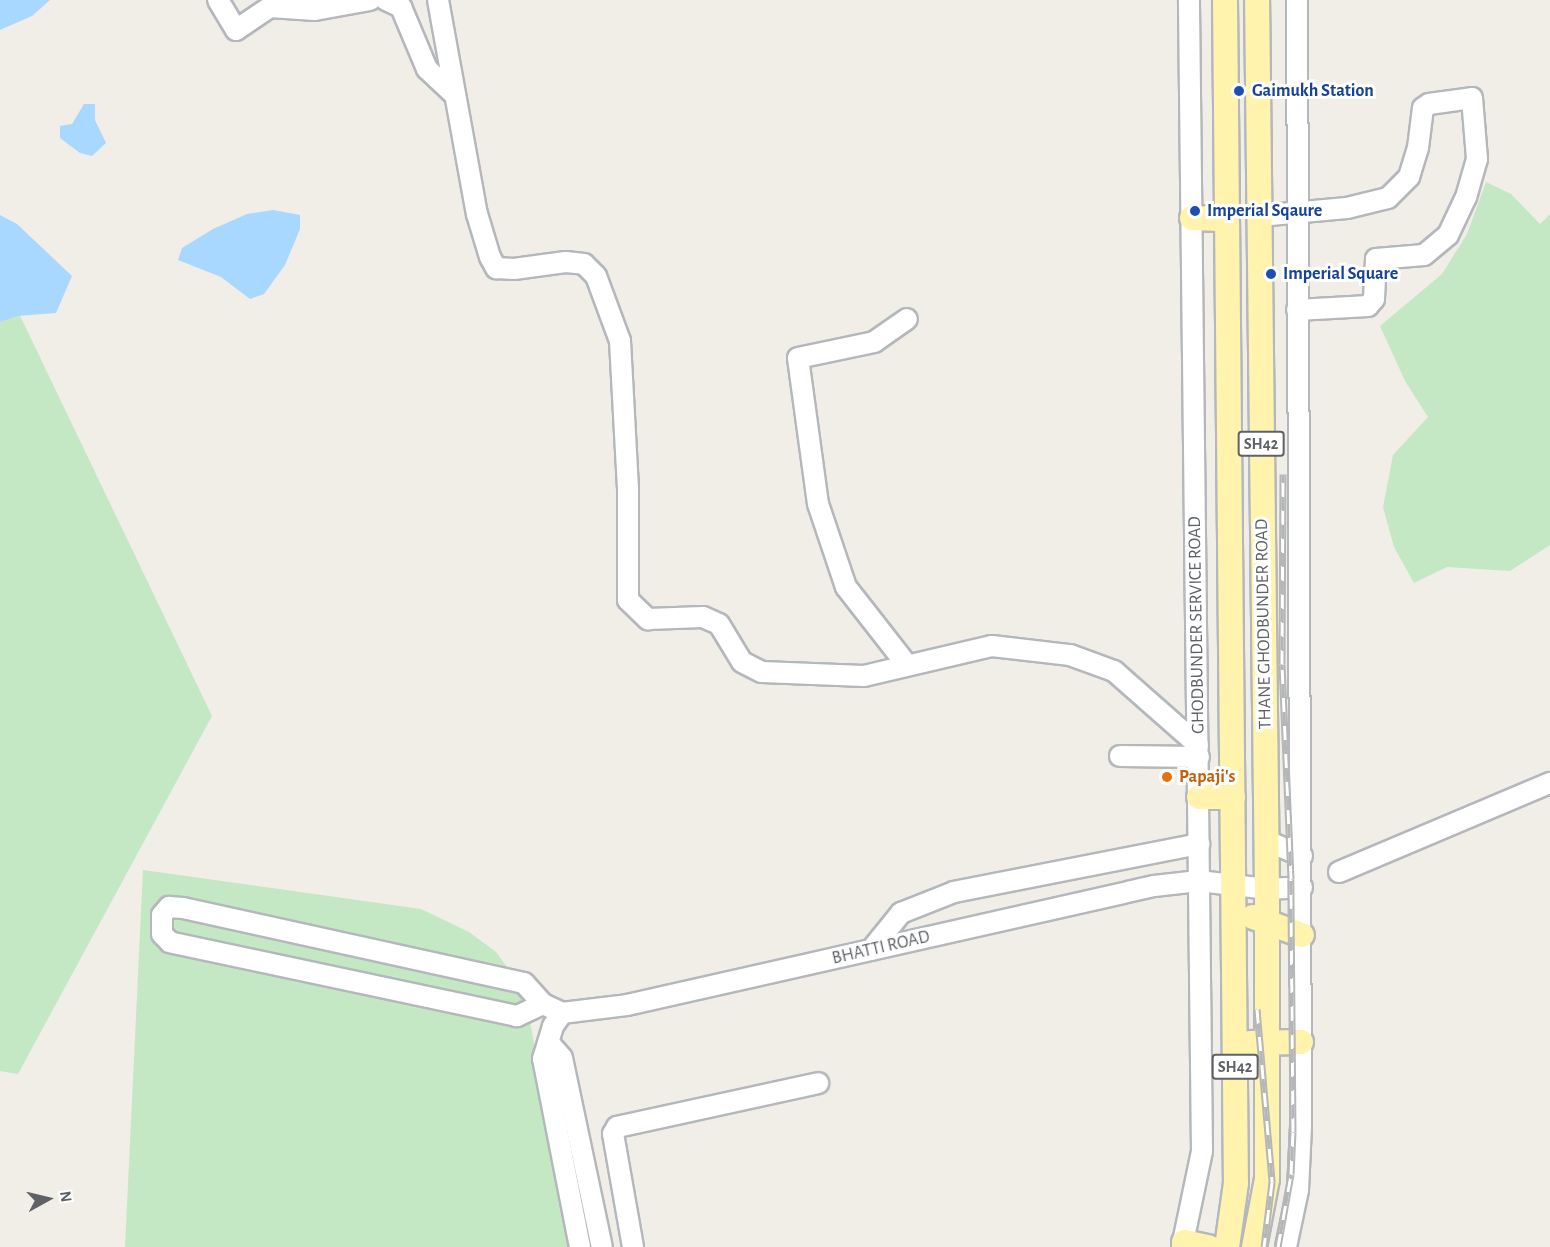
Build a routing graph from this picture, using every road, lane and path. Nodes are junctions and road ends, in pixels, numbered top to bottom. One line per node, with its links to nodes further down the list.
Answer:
1 (218, 0): 2 (street)
2 (370, 0)
3 (386, 0): 9 (street)
4 (438, 0): 9 (street)
5 (1190, 0): 12 (street, GHODBUNDER SERVICE ROAD)
6 (1225, 0): 13 (main road, THANE GHODBUNDER ROAD / SH42)
7 (1297, 0): 10 (street)
8 (1260, 1): 11 (main road, THANE GHODBUNDER ROAD / SH42)
9 (455, 95): 16 (street)
10 (1297, 213): 11 (street); 14 (street); 14 (street)
11 (1258, 216): 22 (main road, THANE GHODBUNDER ROAD / SH42)
12 (1192, 219): 13 (main road); 17 (street, GHODBUNDER SERVICE ROAD)
13 (1227, 219): 21 (main road, THANE GHODBUNDER ROAD / SH42)
14 (1297, 310): 24 (street)
15 (907, 319): 16 (street)
16 (907, 665): 17 (street)
17 (1199, 751): 18 (street); 20 (street, GHODBUNDER SERVICE ROAD)
18 (1120, 756)
19 (1550, 783): 25 (street)
20 (1199, 797): 21 (main road); 23 (street, GHODBUNDER SERVICE ROAD)
21 (1233, 797): 29 (main road, THANE GHODBUNDER ROAD / SH42)
22 (1267, 841): 24 (street); 28 (main road, THANE GHODBUNDER ROAD / SH42)
23 (1199, 844): 26 (street, GHODBUNDER SERVICE ROAD); 32 (street)
24 (1302, 856): 27 (street)
25 (1339, 872)
26 (1199, 881): 29 (street, BHATTI ROAD); 32 (street, BHATTI ROAD); 45 (street, GHODBUNDER SERVICE ROAD)
27 (1302, 887): 28 (street, BHATTI ROAD); 31 (street)
28 (1267, 889): 29 (street, BHATTI ROAD); 30 (main road, THANE GHODBUNDER ROAD / SH42)
29 (1234, 898): 30 (main road); 36 (main road, THANE GHODBUNDER ROAD / SH42)
30 (1267, 922): 31 (main road); 37 (main road, THANE GHODBUNDER ROAD / SH42)
31 (1302, 935): 35 (street)
32 (871, 950): 34 (street, BHATTI ROAD)
33 (543, 1004): 33 (street); 34 (street)
34 (562, 1013): 38 (street)
35 (1300, 1042): 37 (main road); 52 (street)
36 (1235, 1043): 37 (main road); 50 (main road, THANE GHODBUNDER ROAD / SH42)
37 (1266, 1043): 51 (main road, THANE GHODBUNDER ROAD / SH42)
38 (550, 1044): 41 (street); 44 (street)
39 (818, 1083): 40 (street)
40 (620, 1177): 41 (street); 42 (street)
41 (589, 1184): 43 (street)
42 (624, 1197): 43 (street); 48 (street)
43 (593, 1204): 44 (street); 47 (street)
44 (573, 1209): 46 (street)
45 (1183, 1244): 49 (main road)
46 (580, 1247)
47 (602, 1247)
48 (633, 1247)
49 (1208, 1247)
50 (1227, 1247)
51 (1254, 1247)
52 (1286, 1247)

